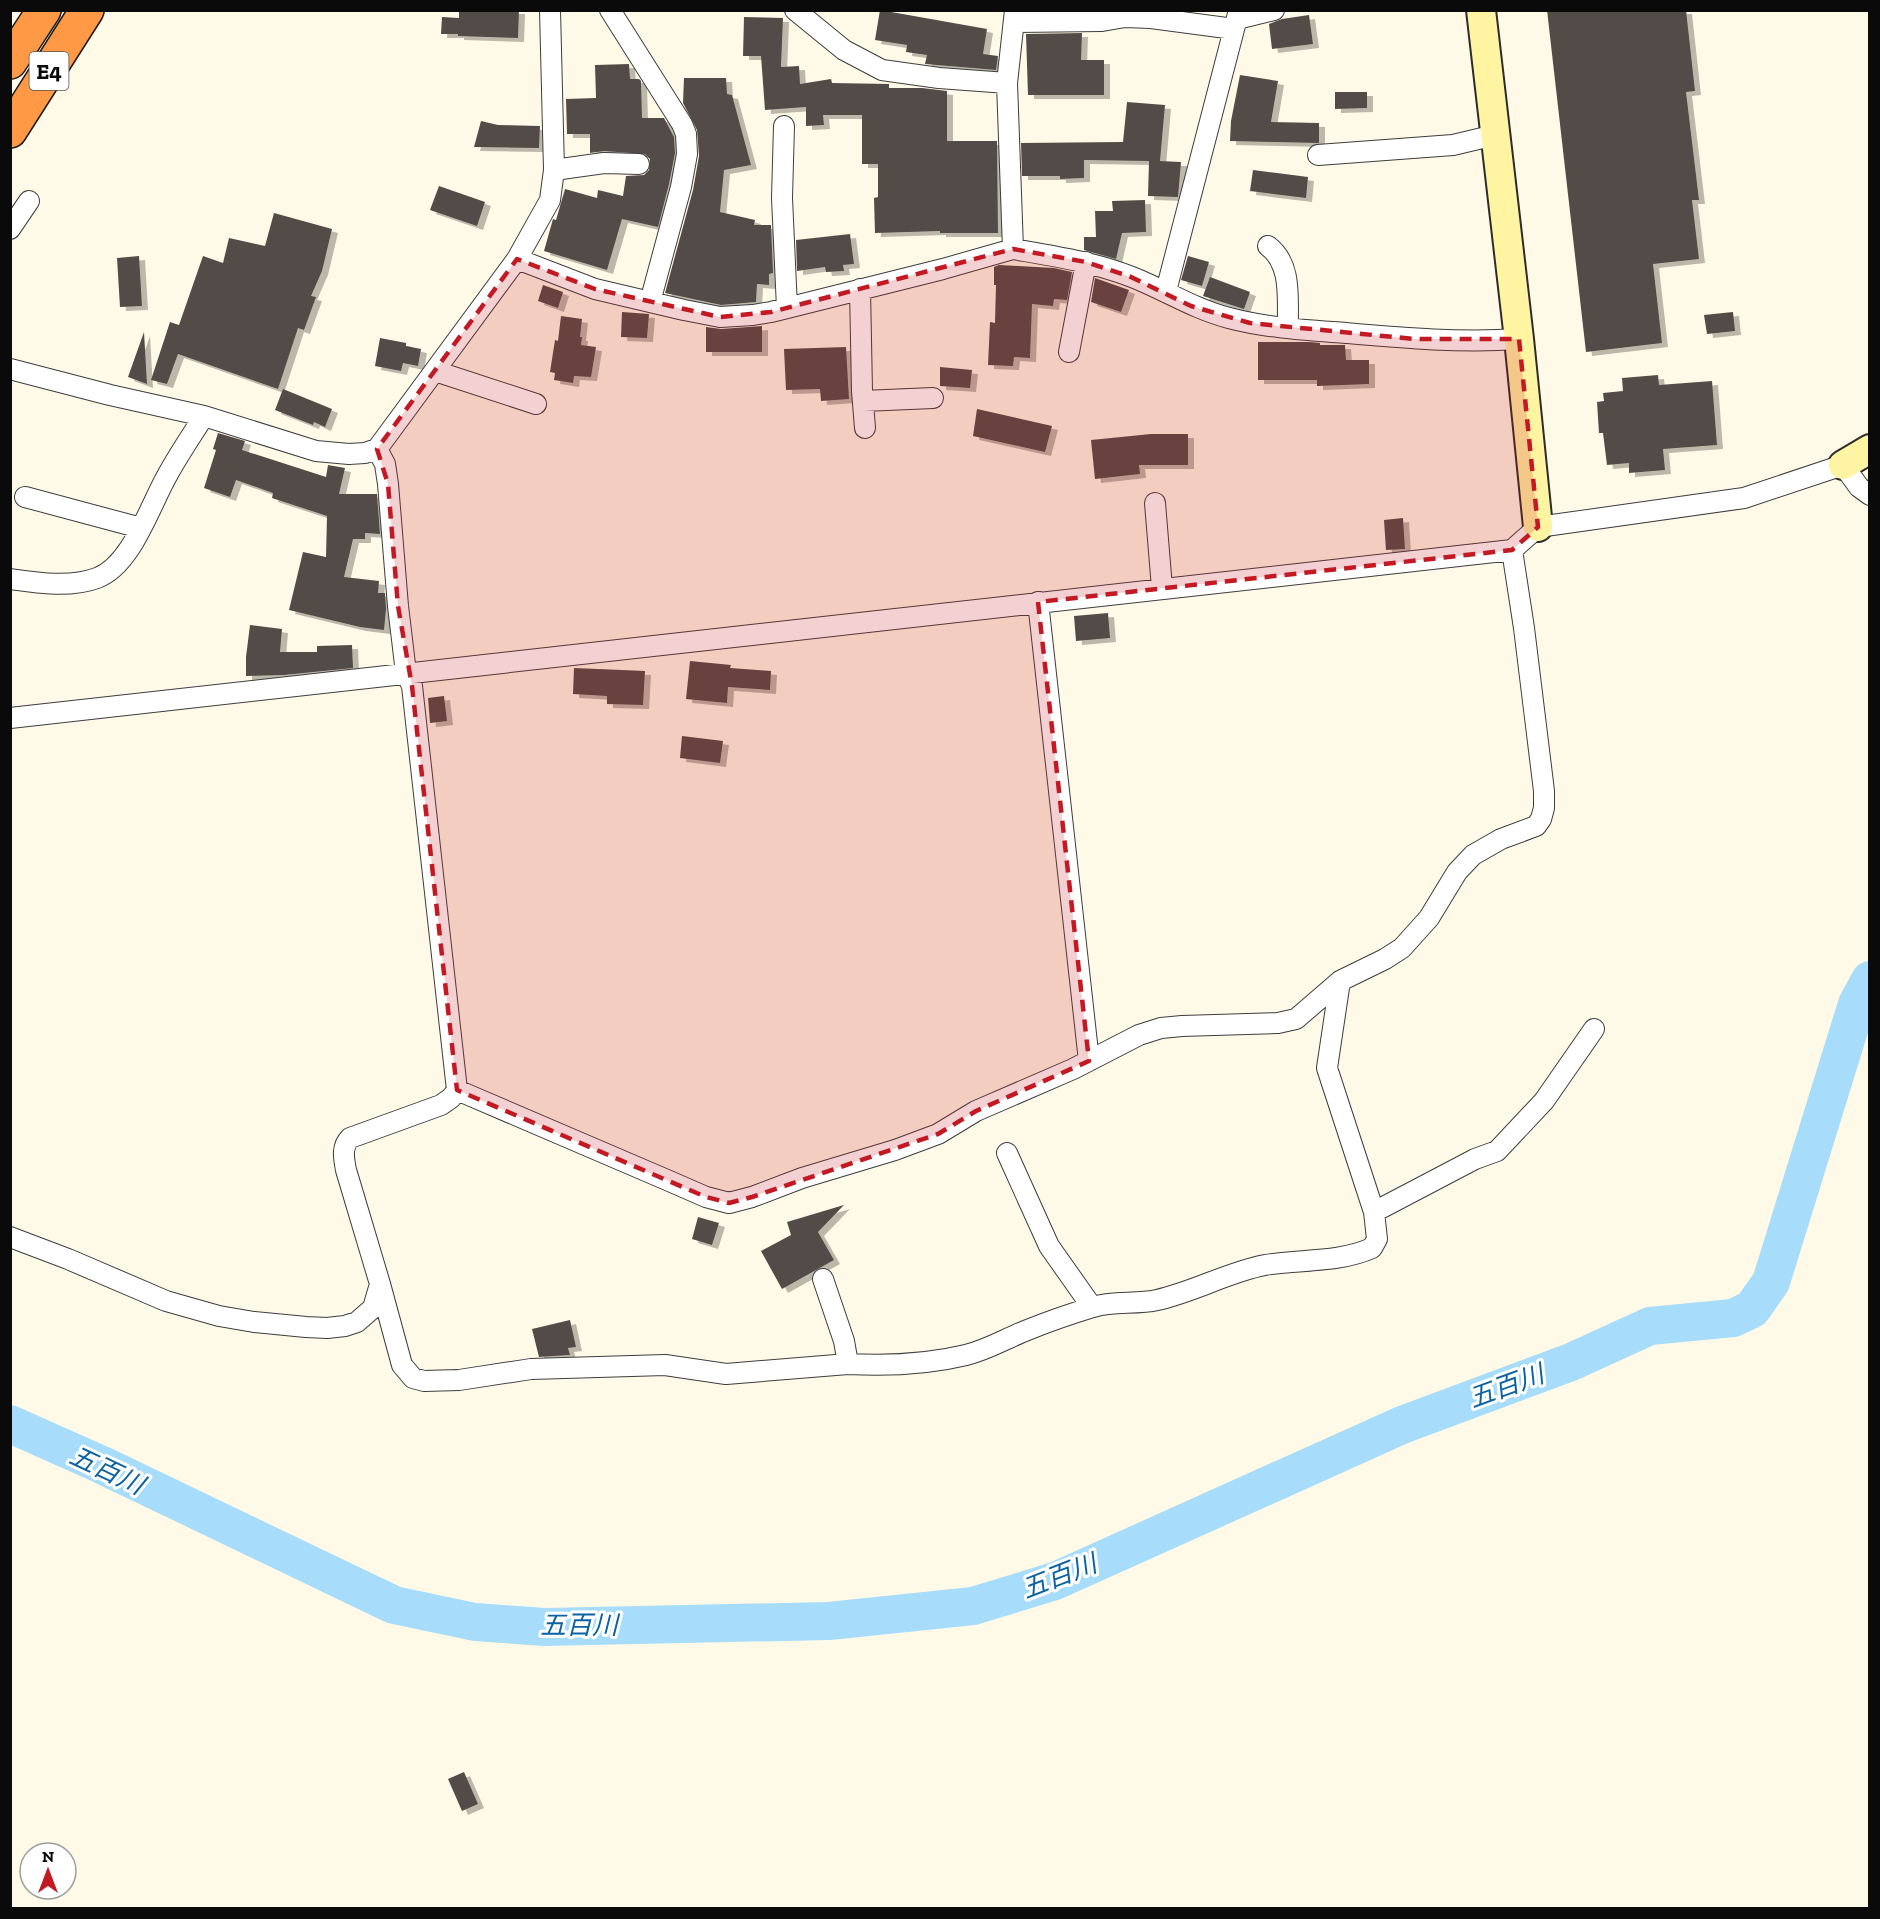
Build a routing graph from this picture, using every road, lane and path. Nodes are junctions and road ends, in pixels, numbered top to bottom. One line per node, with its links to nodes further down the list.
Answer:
1 (44, 10): 10 (highway, E4)
2 (87, 10): 13 (highway, E4)
3 (550, 10): 17 (street)
4 (610, 10): 26 (street)
5 (795, 10): 11 (street)
6 (1274, 10): 9 (street)
7 (1481, 10): 14 (street)
8 (1014, 16): 9 (street); 11 (street)
9 (1237, 19): 25 (street)
10 (10, 62)
11 (1007, 83): 21 (street)
12 (784, 126): 27 (street)
13 (10, 131)
14 (1495, 135): 15 (street); 29 (street)
15 (1318, 156)
16 (639, 164): 17 (street)
17 (554, 170): 22 (street)
18 (29, 201): 19 (street)
19 (10, 229)
20 (1268, 246): 28 (street)
21 (1013, 249): 23 (street); 24 (street)
22 (517, 259): 26 (street); 32 (street)
23 (1086, 262): 25 (street); 30 (street)
24 (860, 289): 27 (street); 34 (street)
25 (1166, 291): 28 (street)
26 (650, 302): 27 (street)
27 (787, 308)
28 (1288, 328): 29 (street)
29 (1519, 339): 44 (street)
30 (1069, 352)
31 (10, 369): 36 (street)
32 (435, 371): 35 (street); 38 (street)
33 (933, 398): 34 (street)
34 (863, 401): 37 (street)
35 (536, 404)
36 (204, 416): 38 (street); 45 (street)
37 (866, 428)
38 (377, 449): 50 (street)
39 (1869, 449): 40 (street)
40 (1843, 465): 41 (street); 44 (street)
41 (1869, 495)
42 (25, 497): 45 (street)
43 (1155, 503): 48 (street)
44 (1538, 527): 46 (street)
45 (141, 528): 47 (street)
46 (1512, 550): 48 (street); 52 (street)
47 (10, 579)
48 (1162, 588): 49 (street)
49 (1038, 602): 50 (street); 54 (street)
50 (406, 673): 51 (street); 55 (street)
51 (10, 718)
52 (1340, 981): 54 (street); 57 (street)
53 (1594, 1029): 57 (street)
54 (1089, 1061): 55 (street)
55 (457, 1090): 60 (street)
56 (1007, 1153): 61 (street)
57 (1374, 1212): 61 (street)
58 (10, 1237): 60 (street)
59 (823, 1279): 62 (street)
60 (380, 1284): 62 (street)
61 (1092, 1307): 62 (street)
62 (848, 1364)

